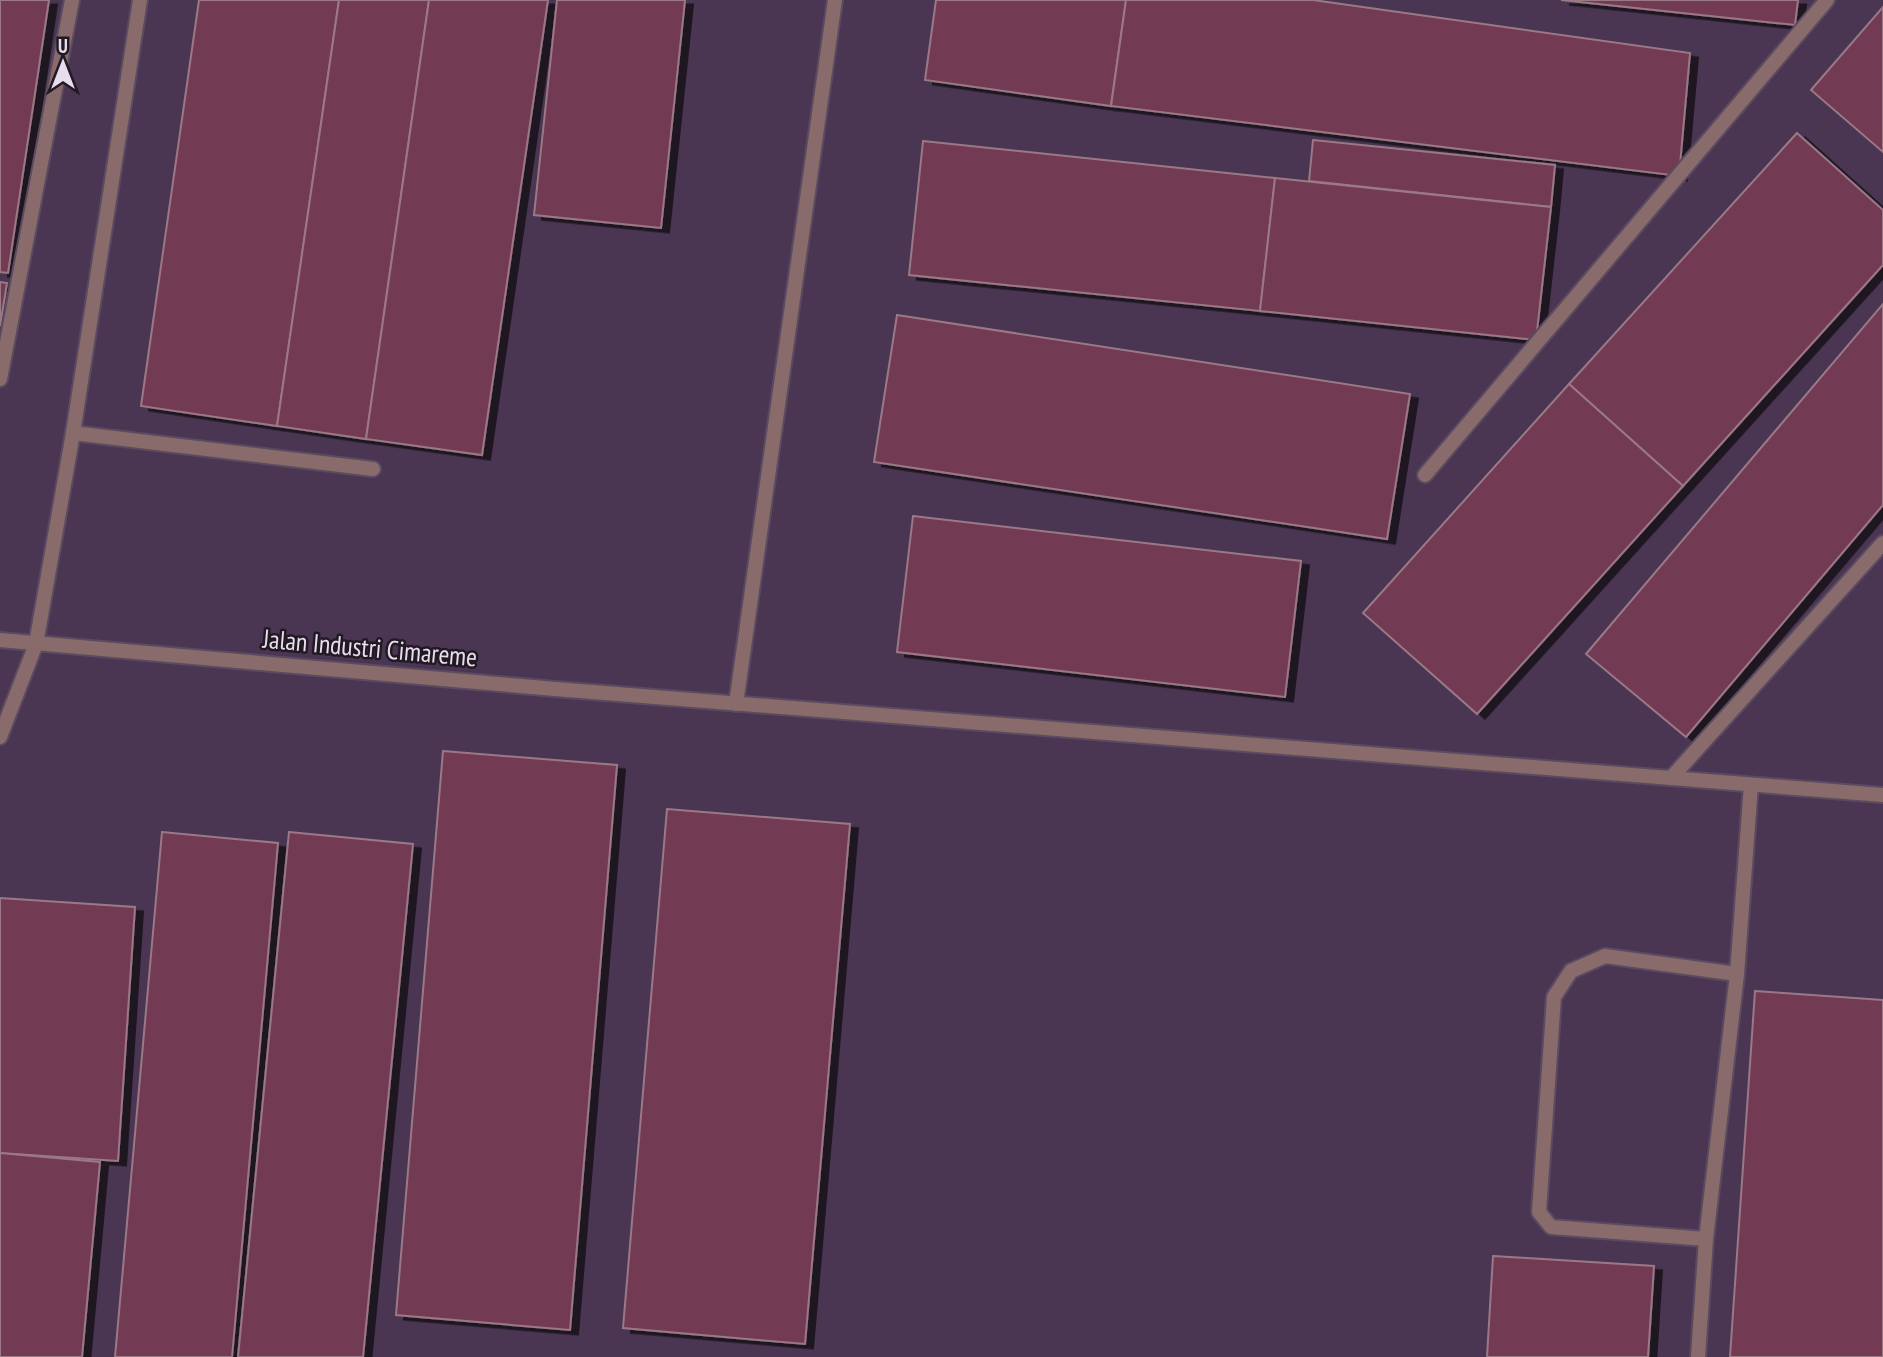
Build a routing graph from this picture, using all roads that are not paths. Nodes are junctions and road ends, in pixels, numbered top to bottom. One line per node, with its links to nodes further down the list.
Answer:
1 (72, 0): 5 (lane)
2 (140, 0): 6 (lane)
3 (835, 0): 12 (lane)
4 (1826, 0): 8 (lane)
5 (0, 379)
6 (73, 433): 7 (lane); 11 (lane)
7 (373, 469)
8 (1425, 475)
9 (1883, 542): 14 (lane)
10 (0, 640): 11 (lane, Jalan Industri Cimareme)
11 (36, 644): 12 (lane, Jalan Industri Cimareme); 13 (lane)
12 (736, 704): 14 (lane, Jalan Industri Cimareme)
13 (0, 737)
14 (1671, 778): 15 (lane, Jalan Industri Cimareme)
15 (1751, 785): 16 (lane, Jalan Industri Cimareme); 17 (lane)
16 (1883, 795)
17 (1737, 974): 18 (lane); 18 (lane)
18 (1706, 1240): 19 (lane)
19 (1698, 1357)

